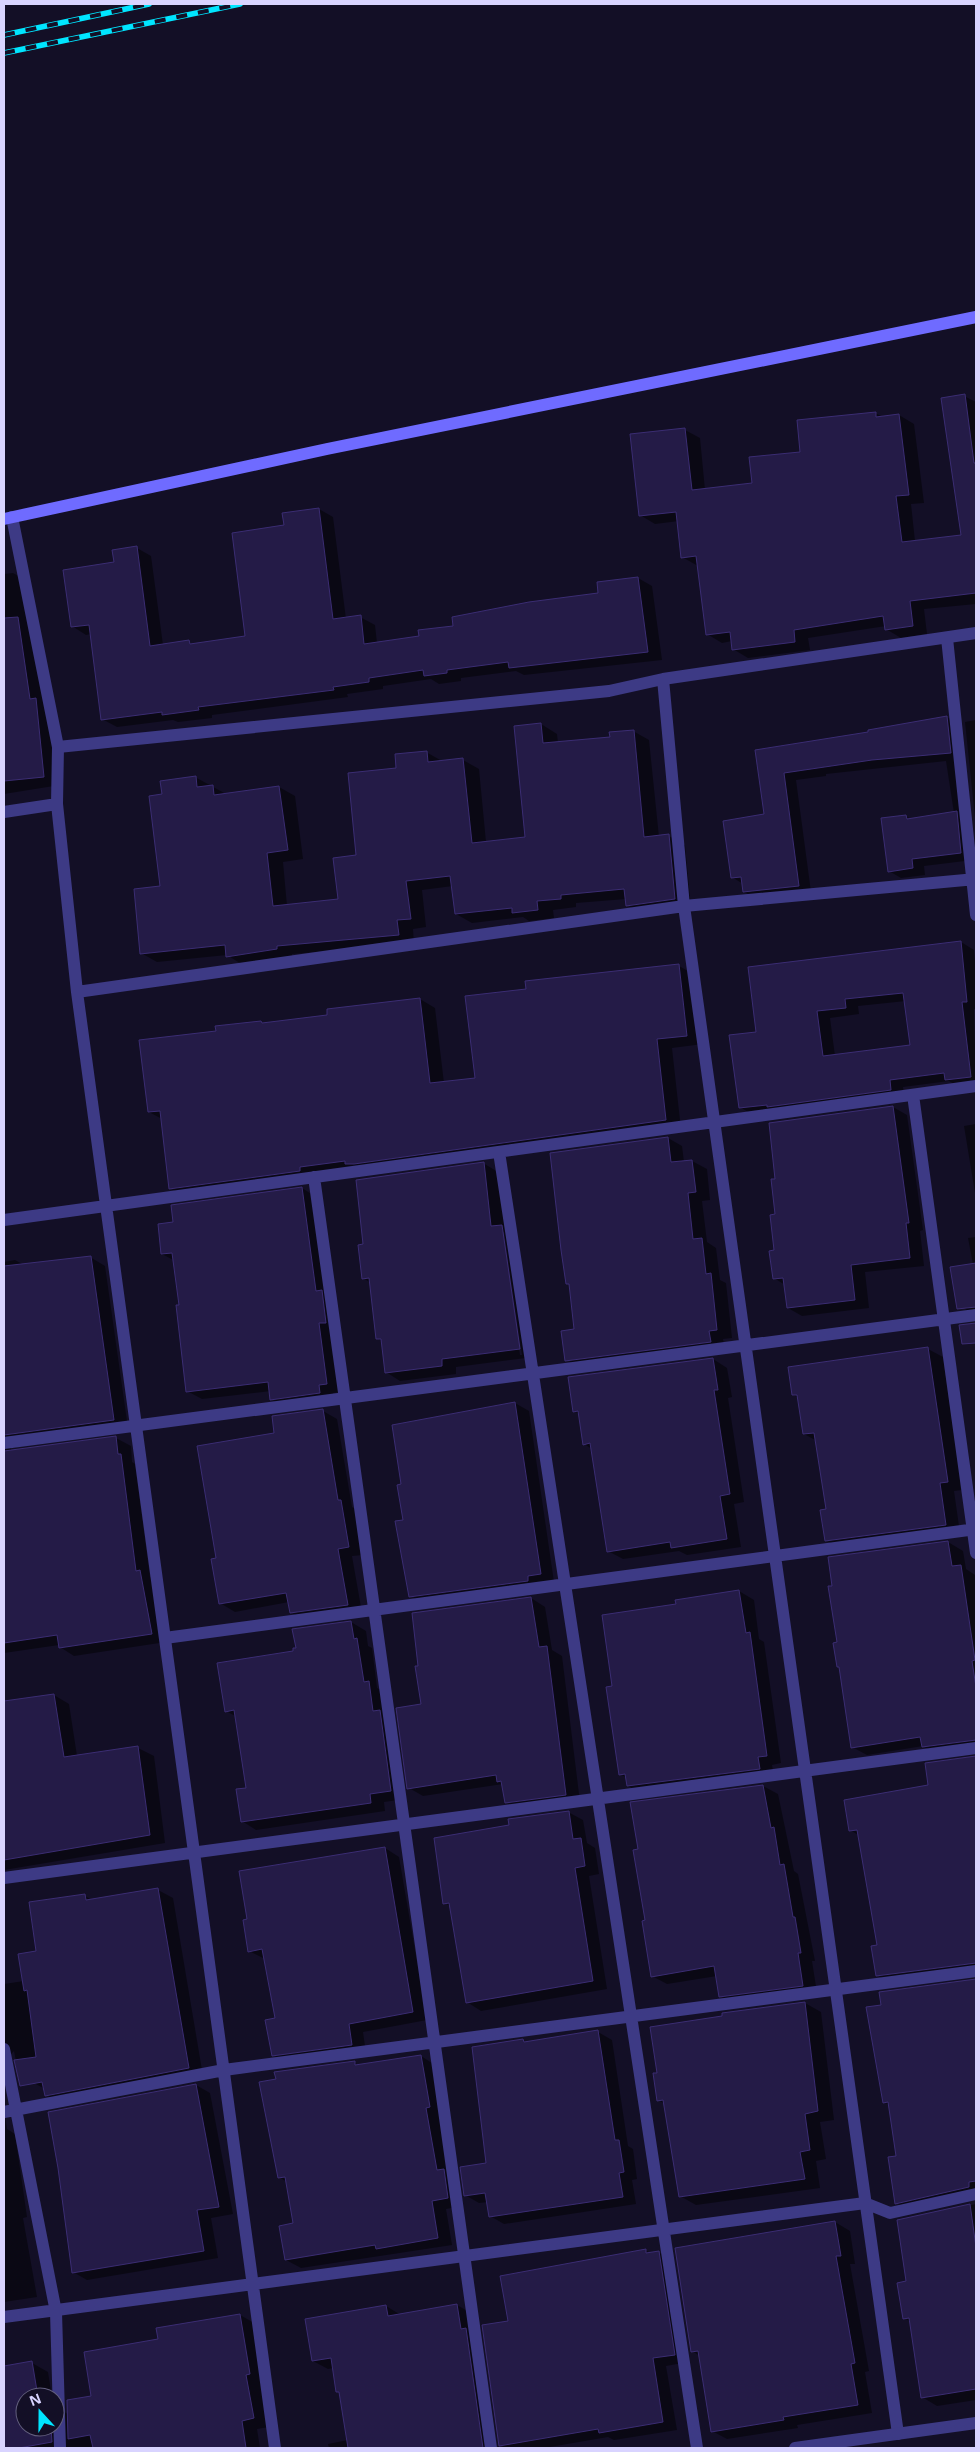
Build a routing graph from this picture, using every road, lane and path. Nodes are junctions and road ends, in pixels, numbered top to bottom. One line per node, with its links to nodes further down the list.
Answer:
1 (976, 317): 2 (main road)
2 (8, 518): 6 (street)
3 (976, 634): 4 (street)
4 (947, 638): 5 (street); 9 (street)
5 (662, 679): 6 (street); 10 (street)
6 (58, 747): 7 (street)
7 (57, 804): 8 (street); 12 (street)
8 (4, 812)
9 (974, 879): 10 (street); 11 (street)
10 (684, 906): 12 (street); 15 (street)
11 (976, 915)
12 (77, 992): 18 (street)
13 (976, 1086): 14 (street)
14 (913, 1095): 15 (street); 21 (street)
15 (714, 1122): 16 (street); 22 (street)
16 (499, 1152): 17 (street); 23 (street)
17 (314, 1177): 18 (street); 24 (street)
18 (106, 1206): 19 (street); 25 (street)
19 (4, 1220)
20 (976, 1315): 21 (street)
21 (944, 1320): 22 (street); 27 (street)
22 (745, 1346): 23 (street); 29 (street)
23 (533, 1374): 24 (street); 30 (street)
24 (344, 1398): 25 (street); 31 (street)
25 (136, 1426): 26 (street); 32 (street)
26 (4, 1443)
27 (975, 1529): 28 (street); 29 (street)
28 (976, 1553)
29 (775, 1556): 30 (street); 34 (street)
30 (565, 1584): 31 (street); 35 (street)
31 (374, 1610): 32 (street); 36 (street)
32 (165, 1638): 37 (street)
33 (976, 1748): 34 (street)
34 (805, 1771): 35 (street); 40 (street)
35 (598, 1798): 36 (street); 41 (street)
36 (404, 1824): 37 (street); 42 (street)
37 (194, 1852): 38 (street); 44 (street)
38 (4, 1878)
39 (976, 1971): 40 (street)
40 (835, 1989): 41 (street); 47 (street)
41 (631, 2016): 42 (street); 48 (street)
42 (434, 2042): 44 (street); 49 (street)
43 (4, 2049): 45 (street)
44 (224, 2070): 45 (street); 50 (street)
45 (9, 2112): 51 (street)
46 (976, 2194): 47 (street)
47 (865, 2202): 48 (street); 54 (street)
48 (663, 2229): 49 (street); 58 (street)
49 (464, 2256): 50 (street); 57 (street)
50 (253, 2283): 51 (street); 56 (street)
51 (56, 2312): 52 (street); 55 (street)
52 (4, 2317)
53 (976, 2423): 54 (street)
54 (898, 2434): 59 (street)
55 (60, 2448)
56 (275, 2448)
57 (491, 2448)
58 (697, 2448)
59 (795, 2448)

